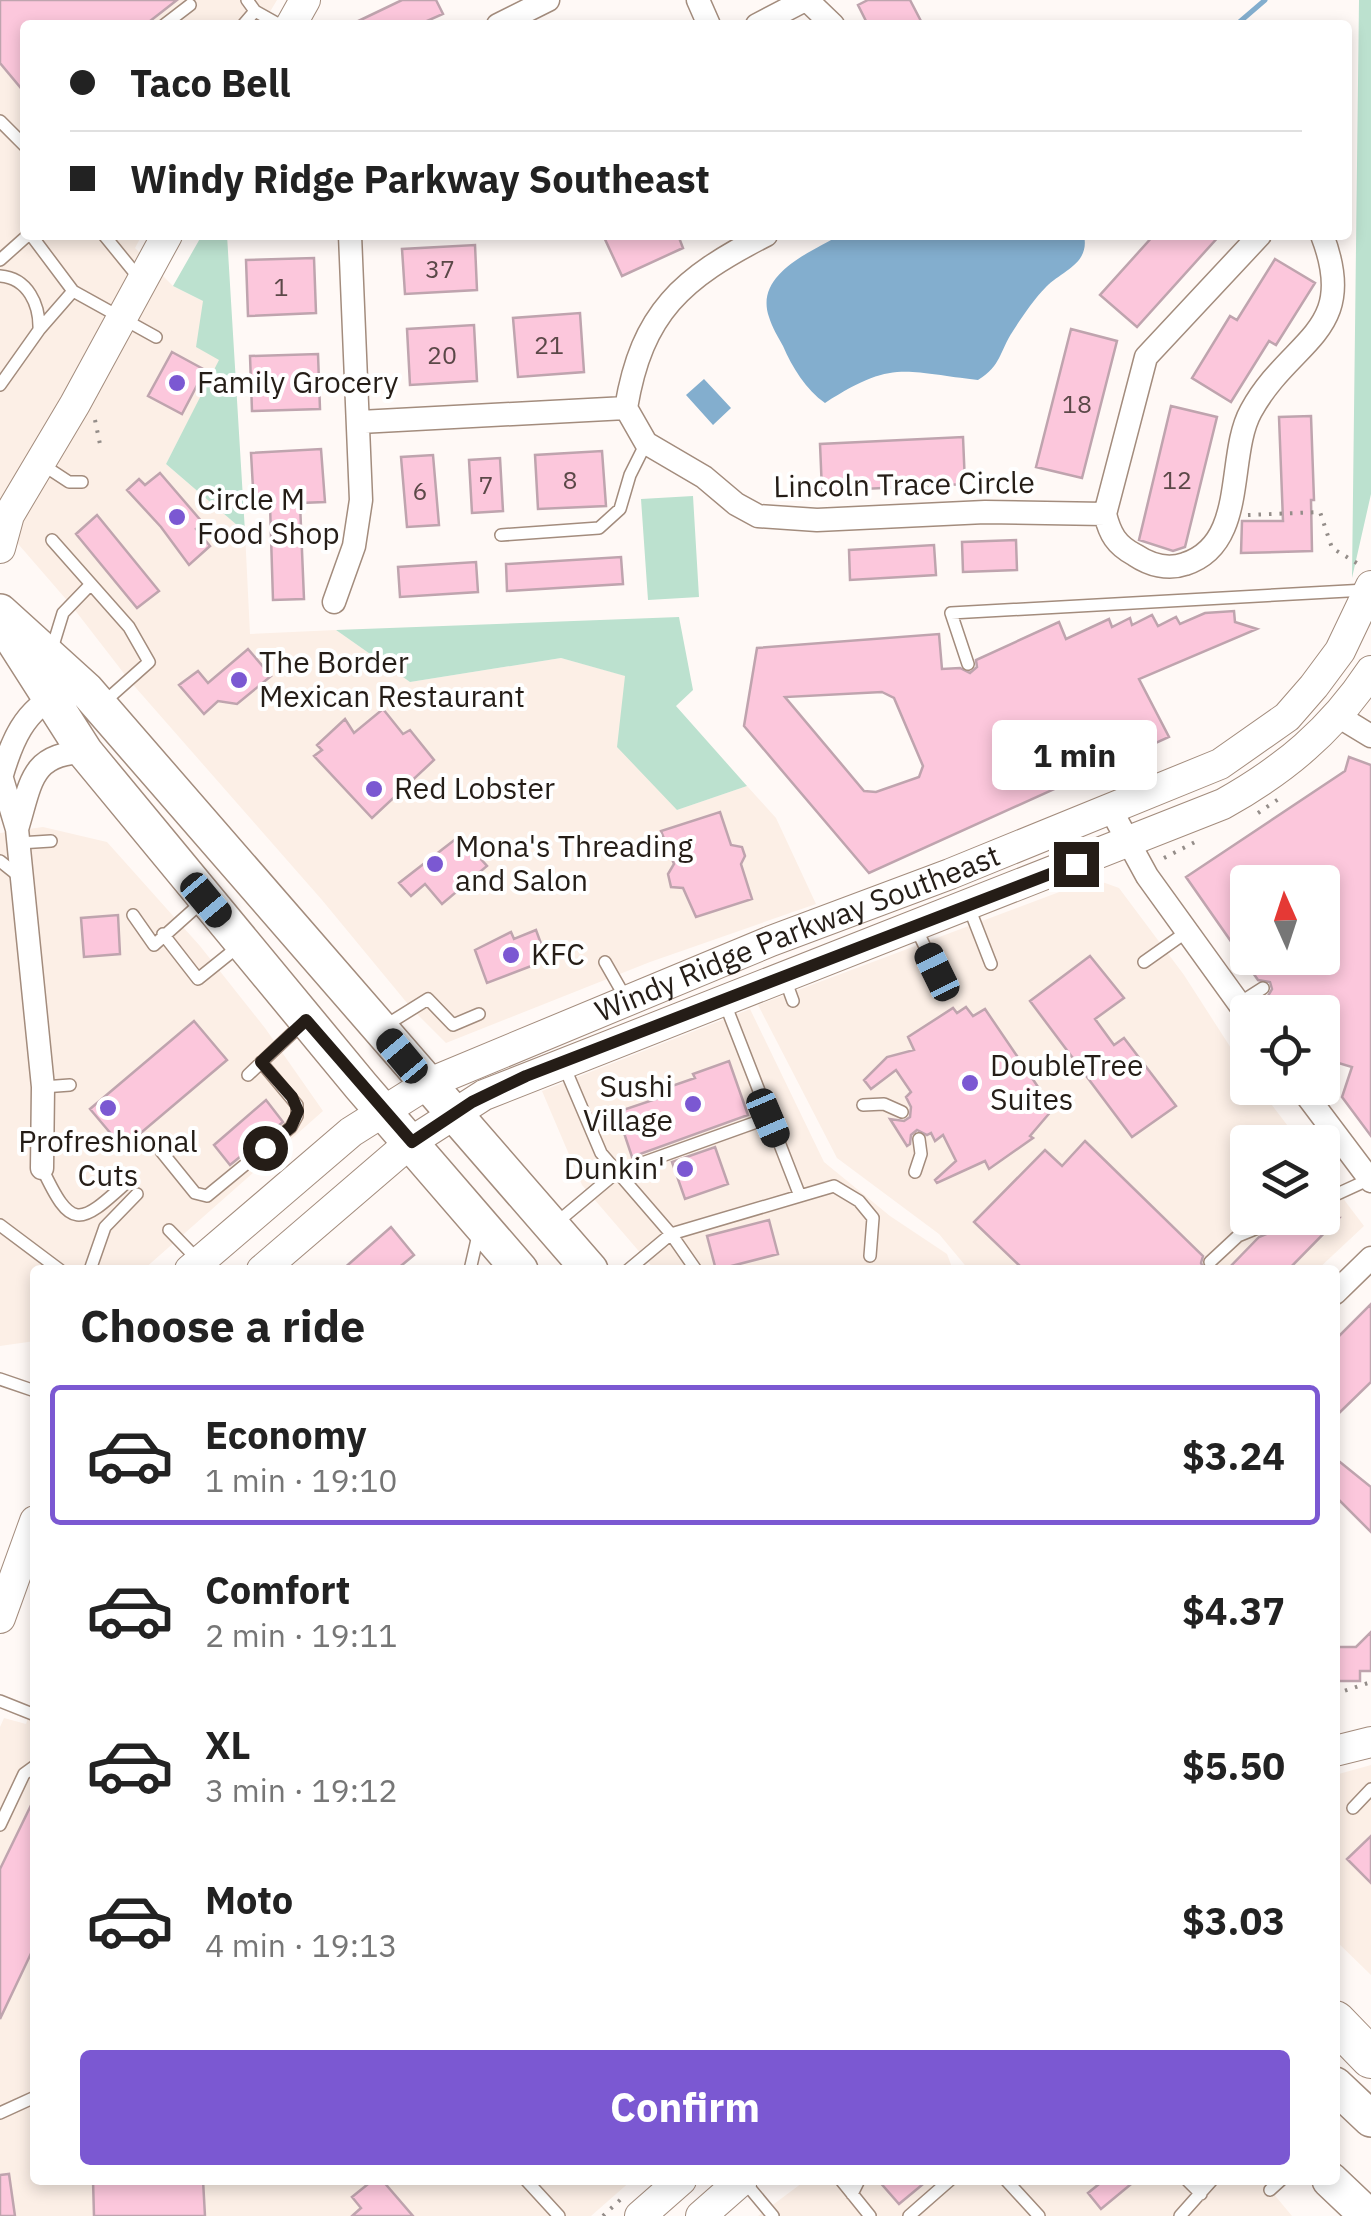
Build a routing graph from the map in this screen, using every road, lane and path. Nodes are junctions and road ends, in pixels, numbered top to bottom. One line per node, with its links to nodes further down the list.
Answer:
1 (548, 0): 7 (street)
2 (806, 0): 8 (street); 9 (street)
3 (251, 5): 6 (lane)
4 (190, 6): 5 (lane)
5 (171, 20)
6 (273, 20)
7 (508, 20)
8 (767, 20)
9 (828, 20)
10 (0, 121): 11 (lane)
11 (20, 141)
12 (24, 240): 20 (lane)
13 (34, 240): 23 (lane)
14 (108, 240): 22 (lane)
15 (160, 240): 22 (main road)
16 (350, 240): 30 (street)
17 (756, 240): 28 (street)
18 (1255, 240): 35 (street)
19 (1324, 240): 36 (street)
20 (0, 260)
21 (0, 276): 25 (lane)
22 (140, 280): 24 (main road)
23 (73, 292): 24 (lane); 25 (lane)
24 (120, 318): 26 (lane); 33 (main road)
25 (39, 330): 27 (lane)
26 (156, 337)
27 (0, 385)
28 (626, 408): 30 (street); 31 (street, Lincoln Trace Circle)
29 (102, 409): 32 (path)
30 (360, 422): 42 (street)
31 (646, 442): 35 (street, Lincoln Trace Circle); 37 (lane)
32 (100, 449)
33 (40, 463): 34 (lane); 39 (main road)
34 (82, 482)
35 (1105, 514): 36 (street)
36 (1228, 516): 40 (path)
37 (500, 535)
38 (52, 540): 41 (lane)
39 (0, 548)
40 (1367, 580): 45 (lane); 53 (main road, Windy Ridge Parkway Southeast)
41 (91, 584): 44 (lane); 48 (lane)
42 (334, 602)
43 (0, 616): 44 (main road); 47 (main road)
44 (50, 656): 48 (main road)
45 (968, 664)
46 (1371, 671): 49 (main road, Windy Ridge Parkway Southeast)
47 (51, 698): 48 (street); 51 (main road); 52 (street)
48 (93, 698): 77 (main road)
49 (1338, 716): 50 (street); 56 (main road, Windy Ridge Parkway Southeast)
50 (1371, 736)
51 (85, 752): 54 (street); 59 (main road)
52 (1, 783): 54 (street)
53 (1111, 810): 56 (street); 74 (main road, Windy Ridge Parkway Southeast)
54 (18, 836): 55 (lane); 58 (street)
55 (51, 841)
56 (1128, 844): 60 (main road, Windy Ridge Parkway Southeast); 64 (street)
57 (0, 861): 58 (lane)
58 (22, 879): 83 (street)
59 (206, 900): 63 (lane); 65 (main road)
60 (968, 905): 62 (main road, Windy Ridge Parkway Southeast); 68 (lane)
61 (133, 915): 63 (lane)
62 (915, 926): 69 (lane); 73 (main road, Windy Ridge Parkway Southeast)
63 (163, 934): 65 (lane)
64 (1185, 934): 67 (lane); 71 (street)
65 (242, 943): 76 (main road)
66 (605, 962): 74 (lane)
67 (1144, 962)
68 (991, 964)
69 (937, 972)
70 (1263, 988): 72 (lane)
71 (1232, 995)
72 (1257, 995)
73 (724, 998): 79 (main road, Windy Ridge Parkway Southeast); 89 (lane)
74 (627, 1001): 81 (main road, Windy Ridge Parkway Southeast)
75 (480, 1014): 77 (lane)
76 (306, 1020): 78 (lane); 86 (main road)
77 (380, 1029): 81 (main road)
78 (261, 1062): 80 (lane); 92 (lane)
79 (562, 1062): 88 (main road, Windy Ridge Parkway Southeast); 94 (lane)
80 (248, 1074)
81 (427, 1084): 86 (main road, Windy Ridge Parkway Southeast); 88 (main road)
82 (70, 1086): 83 (lane)
83 (44, 1087): 93 (street)
84 (1314, 1105): 96 (street)
85 (863, 1106): 87 (lane)
86 (383, 1110): 91 (main road); 113 (main road, Windy Ridge Parkway Southeast)
87 (902, 1112)
88 (453, 1114): 91 (main road, Windy Ridge Parkway Southeast); 102 (main road)
89 (768, 1118): 94 (lane); 100 (lane)
90 (919, 1140): 95 (lane)
91 (412, 1142): 101 (main road); 114 (main road, Windy Ridge Parkway Southeast)
92 (161, 1151)
93 (42, 1168): 97 (lane)
94 (617, 1172): 102 (lane); 105 (lane)
95 (915, 1172)
96 (1370, 1180): 98 (lane)
97 (126, 1182)
98 (1340, 1192)
99 (136, 1194): 111 (lane)
100 (800, 1196): 105 (lane); 107 (lane)
101 (478, 1221): 115 (lane); 116 (main road)
102 (552, 1226): 117 (main road)
103 (2, 1230): 110 (lane)
104 (169, 1230): 112 (lane)
105 (672, 1234): 118 (lane); 119 (lane)
106 (1240, 1235): 109 (lane)
107 (870, 1256)
108 (1371, 1258): 120 (street)
109 (1210, 1262)
110 (53, 1265)
111 (92, 1265)
112 (193, 1265)
113 (195, 1265)
114 (268, 1265)
115 (472, 1265)
116 (516, 1265)
117 (586, 1265)
118 (634, 1265)
119 (693, 1265)
120 (1340, 1288)
121 (0, 1379): 122 (lane)
122 (30, 1389)
123 (30, 1539): 124 (main road)
124 (0, 1618)
125 (1371, 1682): 126 (path)
126 (1340, 1692)
127 (0, 1701): 128 (lane)
128 (30, 1713)
129 (1371, 1742): 130 (main road)
130 (1340, 1750)
131 (30, 1770): 134 (lane)
132 (1371, 1790): 133 (lane)
133 (1352, 1808)
134 (0, 1825)
135 (1340, 2025): 136 (highway)
136 (1369, 2052)
137 (1340, 2090): 140 (main road)
138 (30, 2099): 139 (lane)
139 (0, 2113)
140 (1371, 2119)
141 (531, 2185): 156 (lane)
142 (675, 2185): 157 (main road)
143 (737, 2185): 158 (main road)
144 (747, 2185): 159 (lane)
145 (845, 2185): 154 (lane)
146 (856, 2185): 154 (lane)
147 (944, 2185): 161 (lane)
148 (1011, 2185): 162 (lane)
149 (1192, 2185): 155 (lane)
150 (1208, 2185): 155 (lane)
151 (1276, 2185): 153 (lane)
152 (1335, 2185): 164 (main road)
153 (1270, 2190)
154 (852, 2194): 160 (lane)
155 (1201, 2194): 163 (lane)
156 (559, 2216)
157 (640, 2216)
158 (701, 2216)
159 (773, 2216)
160 (870, 2216)
161 (909, 2216)
162 (1039, 2216)
163 (1180, 2216)
164 (1368, 2216)

